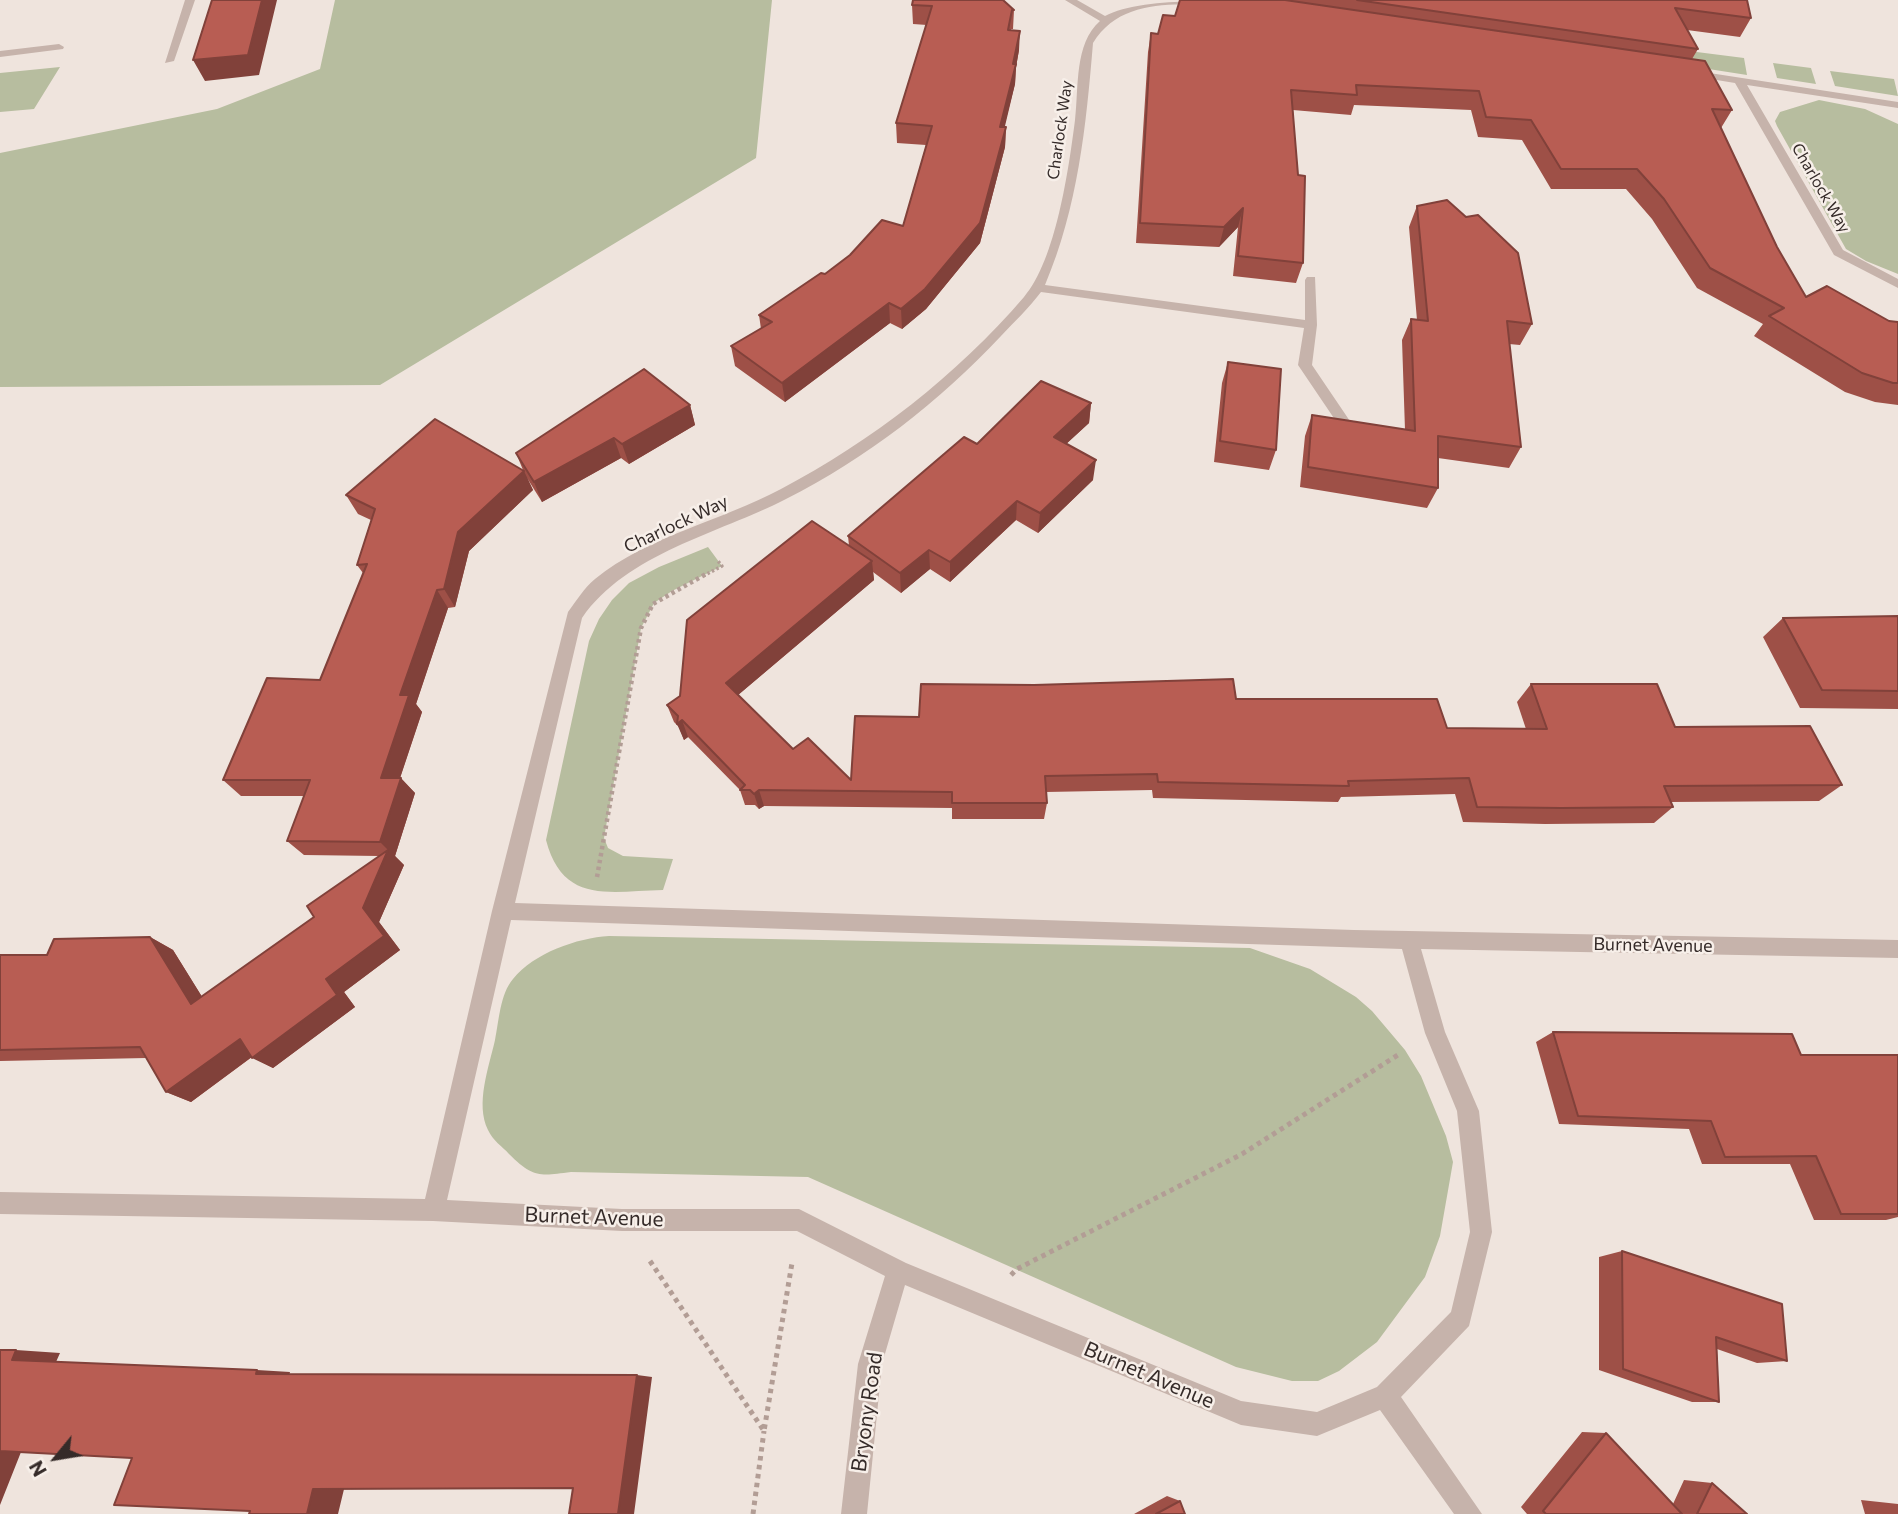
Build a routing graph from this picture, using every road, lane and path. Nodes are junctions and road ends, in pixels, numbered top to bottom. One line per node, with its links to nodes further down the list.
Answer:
1 (190, 0): 8 (street)
2 (1070, 0): 5 (street)
3 (1157, 1): 4 (street); 5 (street)
4 (1218, 4)
5 (1104, 19): 14 (street, Charlock Way)
6 (59, 47): 7 (street)
7 (0, 54)
8 (169, 61)
9 (1680, 71): 10 (street)
10 (1740, 82): 11 (street); 13 (street, Charlock Way)
11 (1898, 105)
12 (1311, 280): 15 (street)
13 (1898, 284)
14 (1037, 288): 15 (street); 17 (street, Charlock Way)
15 (1311, 325): 16 (street)
16 (1355, 439)
17 (701, 534): 18 (street, Charlock Way); 19 (path)
18 (502, 911): 19 (street, Burnet Avenue); 24 (street)
19 (592, 913): 20 (street, Burnet Avenue)
20 (1409, 941): 21 (street, Burnet Avenue); 22 (street, Burnet Avenue)
21 (1898, 948)
22 (1435, 1033): 28 (path); 29 (street, Burnet Avenue)
23 (0, 1203): 24 (street, Burnet Avenue)
24 (433, 1210): 25 (street, Burnet Avenue)
25 (622, 1220): 26 (street, Burnet Avenue); 30 (path)
26 (799, 1220): 27 (street, Burnet Avenue); 30 (path)
27 (898, 1271): 28 (street, Burnet Avenue); 32 (street, Bryony Road)
28 (981, 1304): 29 (street, Burnet Avenue)
29 (1385, 1396): 33 (street)
30 (764, 1431): 31 (path)
31 (753, 1514)
32 (854, 1514)
33 (1469, 1514)

